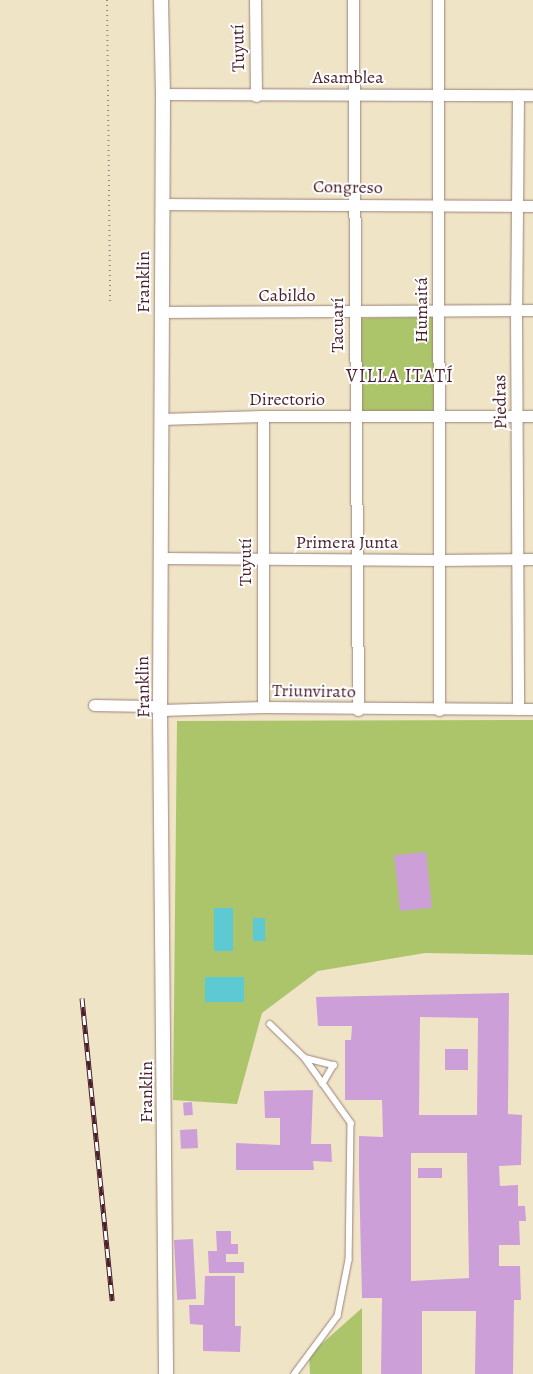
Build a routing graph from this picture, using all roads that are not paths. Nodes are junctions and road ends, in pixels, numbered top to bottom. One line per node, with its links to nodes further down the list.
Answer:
1 (161, 0): 5 (street, Franklin)
2 (254, 0): 10 (street, Tuyutí)
3 (353, 0): 6 (street, Tacuarí)
4 (438, 0): 7 (street, Humaitá)
5 (163, 94): 10 (street, Asamblea); 11 (street, Franklin)
6 (354, 94): 7 (street, Asamblea); 10 (street, Asamblea); 12 (street, Tacuarí)
7 (438, 95): 8 (street, Asamblea); 13 (street, Humaitá)
8 (518, 95): 9 (street, Asamblea); 14 (street, Piedras)
9 (533, 95)
10 (256, 96)
11 (162, 204): 12 (street, Congreso); 19 (street, Franklin)
12 (355, 205): 13 (street, Congreso); 20 (street, Tacuarí)
13 (438, 206): 14 (street, Congreso); 17 (street, Humaitá)
14 (516, 206): 15 (street, Congreso); 18 (street, Piedras)
15 (533, 206)
16 (533, 310): 18 (street, Cabildo)
17 (438, 311): 18 (street, Cabildo); 20 (street, Cabildo); 25 (street, Humaitá)
18 (516, 311): 23 (street, Piedras)
19 (162, 312): 20 (street, Cabildo); 26 (street, Franklin)
20 (355, 312): 22 (street, Tacuarí)
21 (263, 416): 22 (street, Directorio); 26 (street, Directorio); 28 (street, Tuyutí)
22 (355, 416): 25 (street, Directorio); 29 (street, Tacuarí)
23 (518, 416): 24 (street, Directorio); 25 (street, Directorio); 30 (street, Piedras)
24 (533, 416)
25 (440, 418): 32 (street, Humaitá)
26 (161, 419): 27 (street, Franklin)
27 (161, 558): 28 (street, Primera Junta); 37 (street, Franklin)
28 (263, 559): 29 (street, Primera Junta); 34 (street, Tuyutí)
29 (356, 559): 32 (street, Primera Junta); 38 (street, Tacuarí)
30 (518, 559): 31 (street, Primera Junta); 32 (street, Primera Junta); 35 (street, Piedras)
31 (533, 559)
32 (440, 560): 39 (street, Humaitá)
33 (94, 705): 37 (street, Triunvirato)
34 (263, 707): 37 (street, Triunvirato); 38 (street, Triunvirato)
35 (518, 709): 36 (street, Triunvirato); 39 (street, Triunvirato)
36 (533, 709)
37 (160, 710): 43 (street, Franklin)
38 (358, 710): 39 (street, Triunvirato)
39 (439, 710)
40 (270, 1024): 41 (lane)
41 (305, 1058): 42 (lane); 42 (lane)
42 (323, 1084): 44 (lane)
43 (166, 1374)
44 (295, 1374)

